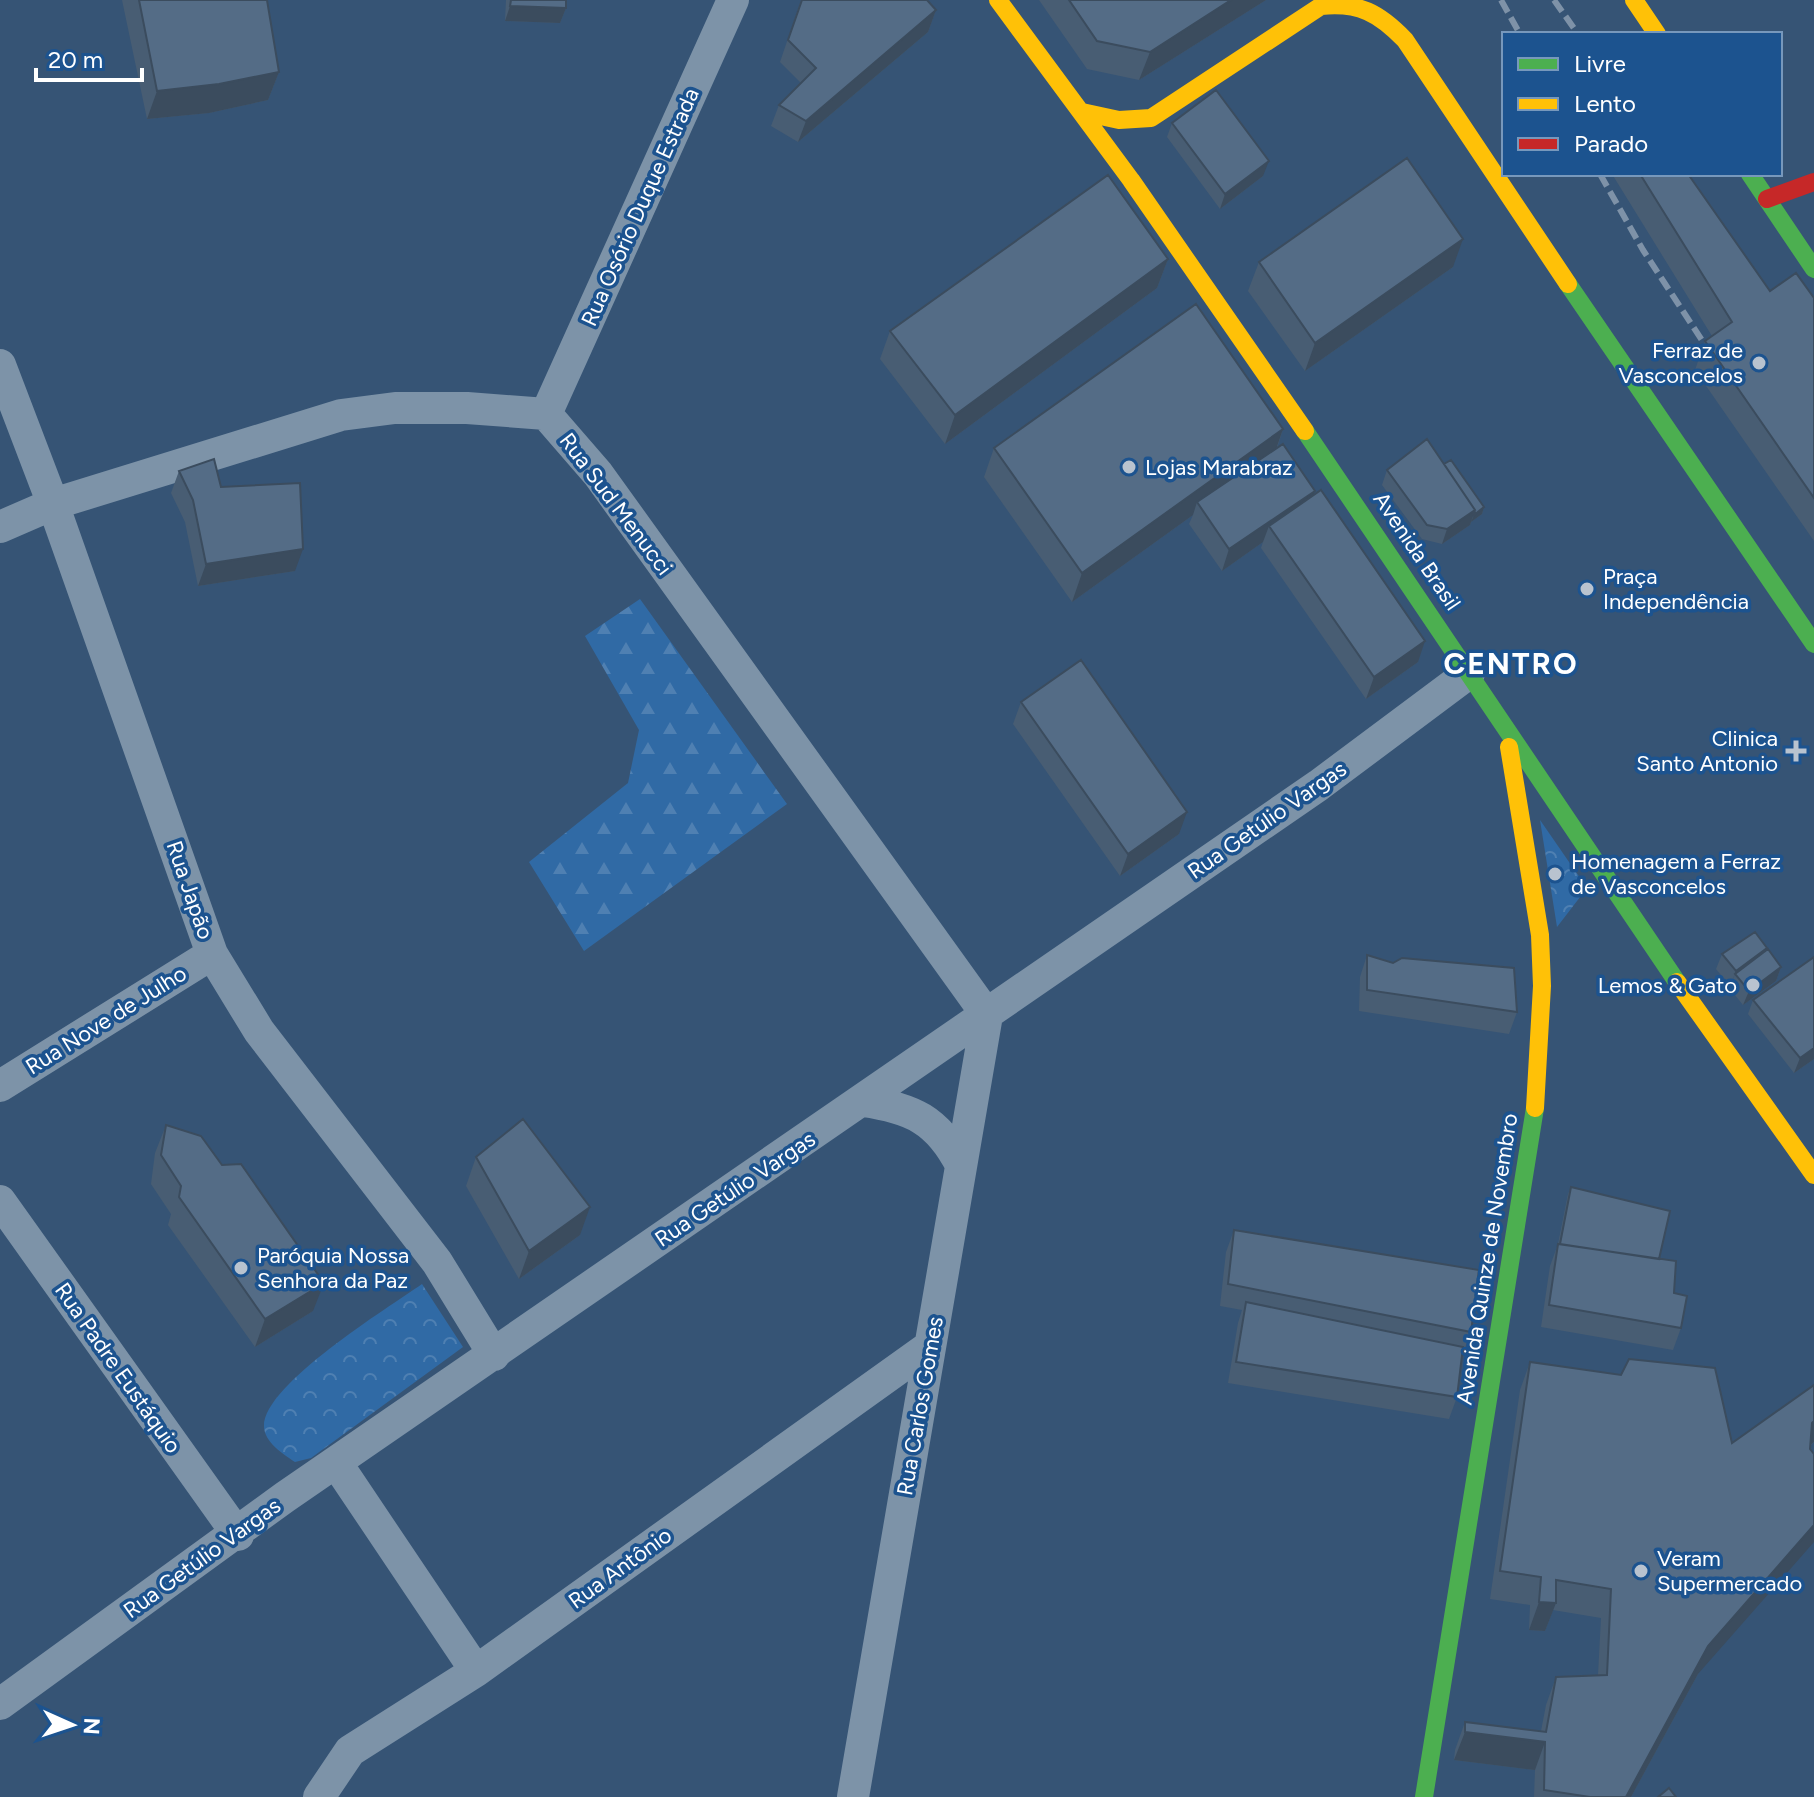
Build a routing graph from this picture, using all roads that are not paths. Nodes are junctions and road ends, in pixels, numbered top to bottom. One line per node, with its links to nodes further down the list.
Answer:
1 (733, 0): 15 (street, Rua Osório Duque Estrada)
2 (998, 0): 6 (main road, Avenida Brasil)
3 (1634, 0): 5 (main road)
4 (978, 7): 6 (main road)
5 (1656, 32)
6 (1031, 46): 7 (main road, Avenida Brasil)
7 (1082, 112): 8 (main road); 10 (main road, Avenida Brasil)
8 (1151, 118): 10 (main road); 18 (main road)
9 (1751, 176): 12 (main road)
10 (1131, 180): 19 (main road, Avenida Brasil)
11 (1814, 182): 12 (main road)
12 (1767, 199): 13 (main road)
13 (1814, 269)
14 (0, 365): 16 (street, Rua Japão)
15 (546, 414): 16 (street, Rua Sud Menucci); 22 (street, Rua Sud Menucci)
16 (53, 504): 17 (street, Rua Sud Menucci); 21 (street, Rua Japão)
17 (0, 527)
18 (1814, 644)
19 (1469, 673): 20 (main road, Avenida Brasil); 22 (street, Rua Getúlio Vargas)
20 (1504, 726): 26 (main road, Avenida Brasil); 36 (main road, Avenida Quinze de Novembro)
21 (212, 954): 23 (street, Rua Nove de Julho); 29 (street, Rua Japão)
22 (987, 1015): 24 (street, Rua Getúlio Vargas); 25 (street, Rua Carlos Gomes)
23 (0, 1086)
24 (863, 1101): 25 (street); 29 (street, Rua Getúlio Vargas)
25 (961, 1165): 28 (street, Rua Carlos Gomes)
26 (1814, 1175)
27 (0, 1201): 31 (street, Rua Padre Eustáquio)
28 (930, 1346): 32 (street, Rua Antônio); 35 (street, Rua Carlos Gomes)
29 (494, 1355): 30 (street, Rua Getúlio Vargas)
30 (337, 1464): 31 (street, Rua Getúlio Vargas); 32 (street)
31 (238, 1535): 33 (street, Rua Getúlio Vargas)
32 (476, 1671): 34 (street, Rua Antônio)
33 (0, 1704)
34 (319, 1797)
35 (853, 1797)
36 (1424, 1797)

